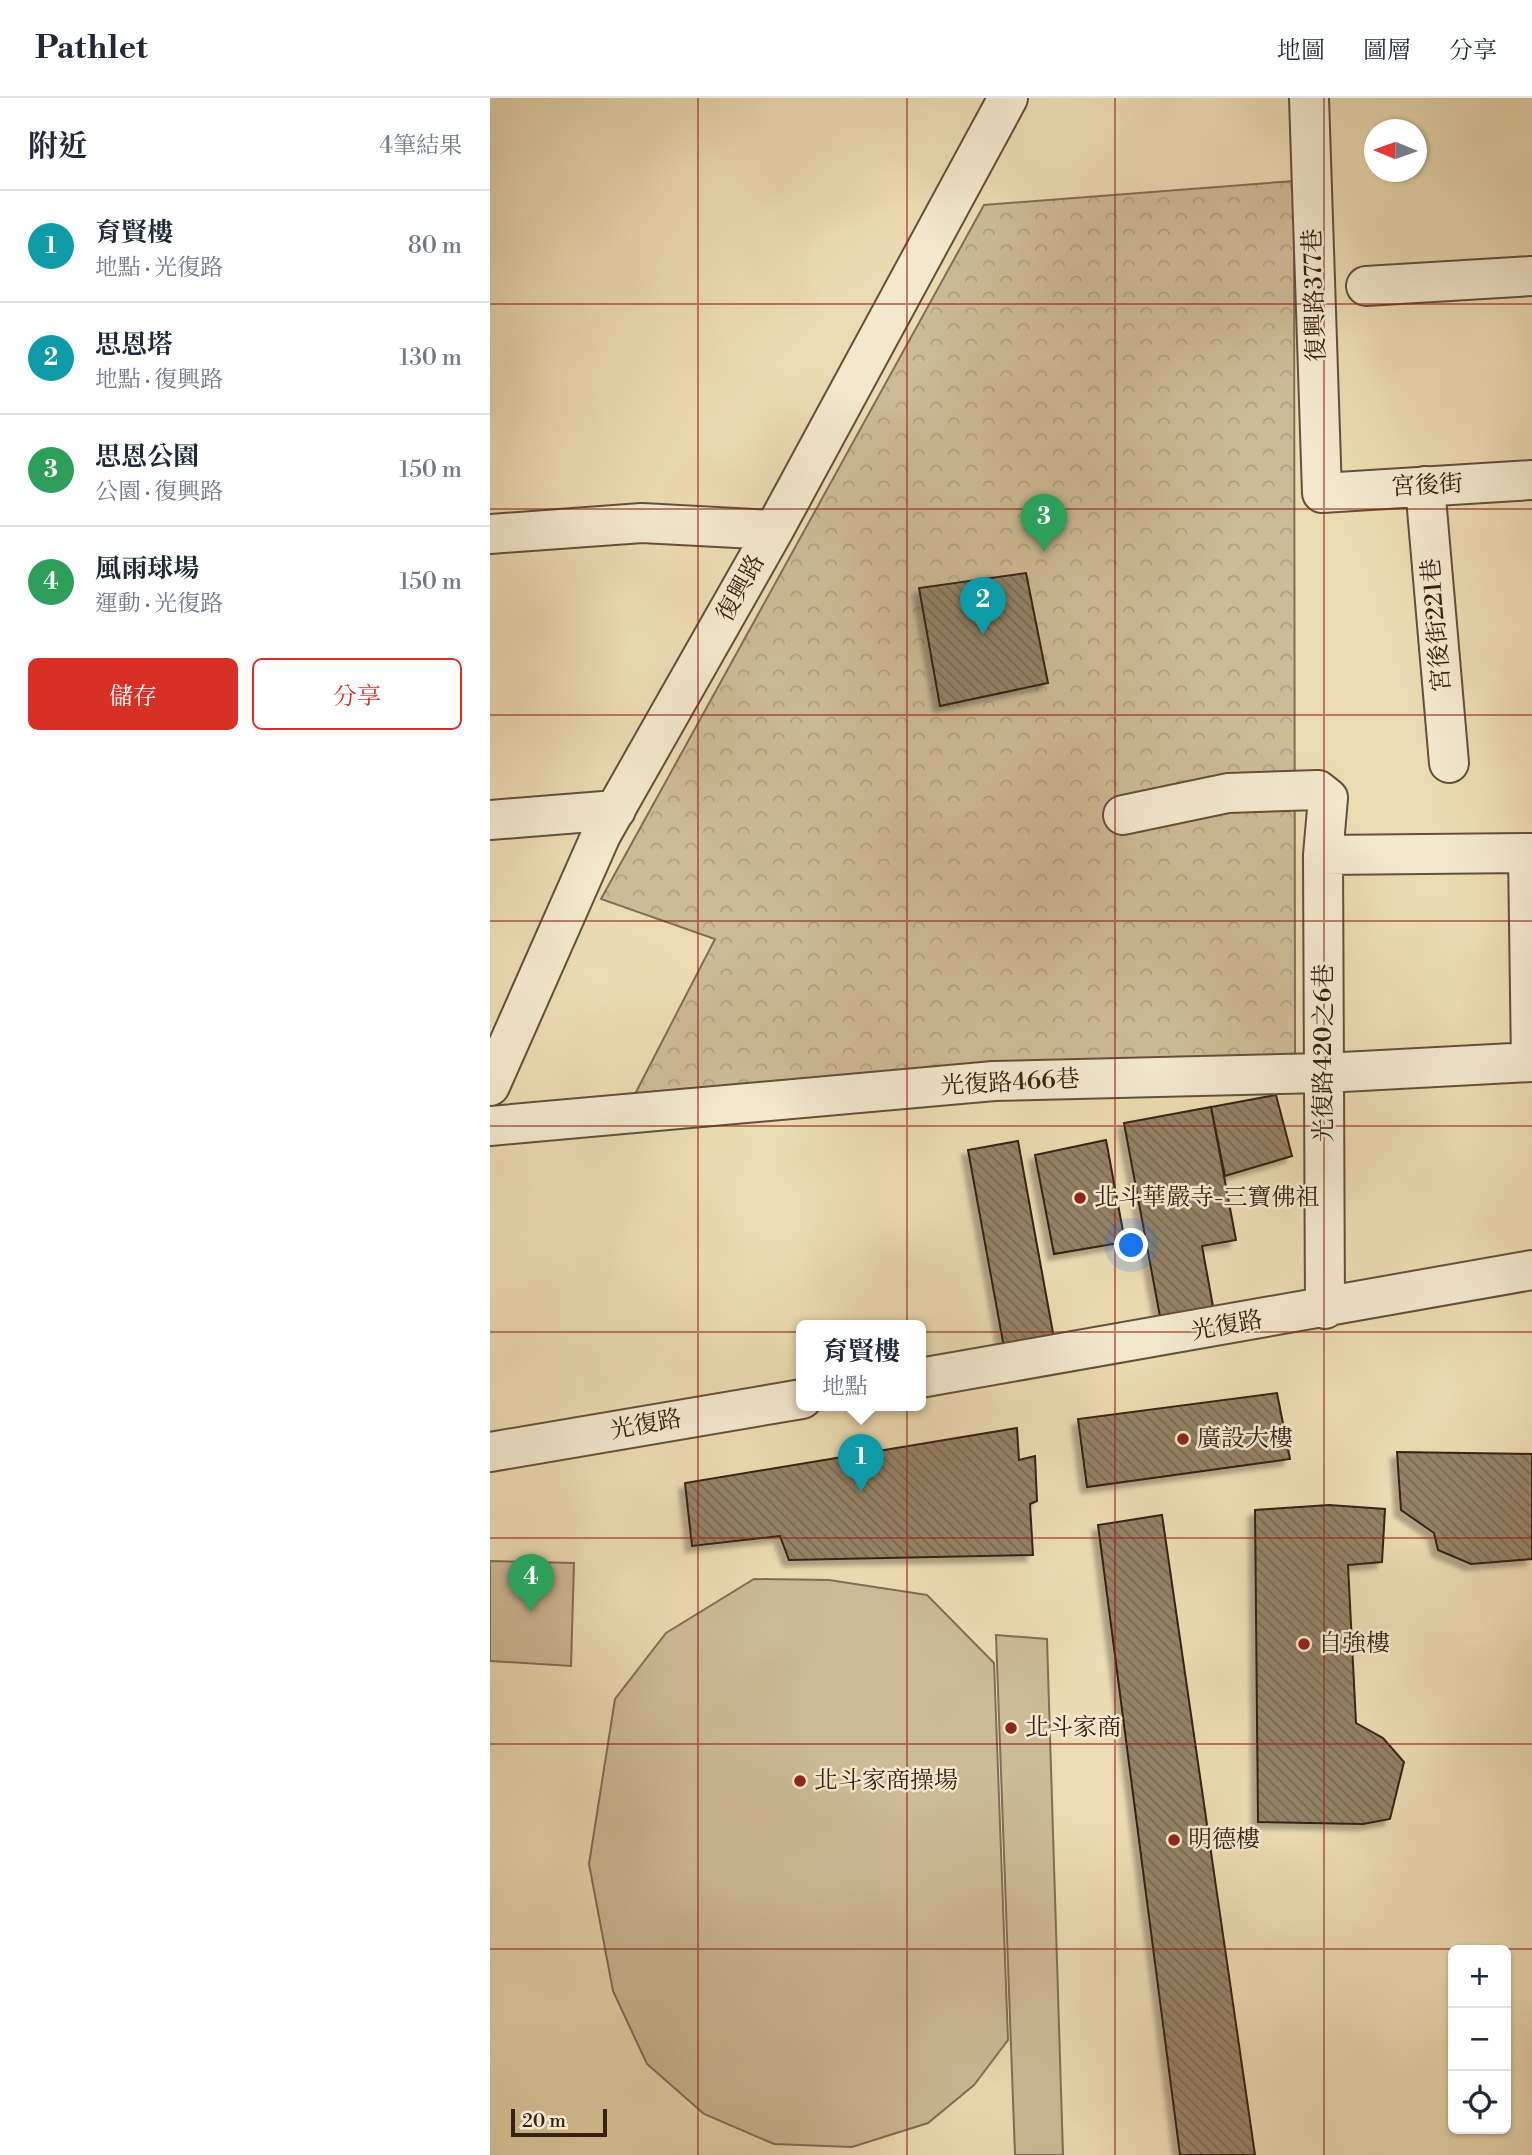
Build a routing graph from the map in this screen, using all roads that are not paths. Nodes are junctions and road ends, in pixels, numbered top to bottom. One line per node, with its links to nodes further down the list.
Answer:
1 (1008, 98): 8 (street, 復興路)
2 (1309, 98): 7 (street, 復興路377巷)
3 (1532, 276): 4 (street)
4 (1366, 286)
5 (1532, 480): 6 (street, 宮後街)
6 (1425, 486): 7 (street, 宮後街); 10 (street, 宮後街221巷)
7 (1322, 493)
8 (774, 530): 9 (street); 11 (street, 復興路)
9 (490, 534)
10 (1449, 763)
11 (616, 810): 13 (street); 16 (street, 復興路)
12 (1123, 815): 15 (street, 光復路420之6巷)
13 (490, 820)
14 (1530, 853): 15 (street); 17 (street)
15 (1323, 855): 18 (street, 光復路420之6巷)
16 (498, 1046): 19 (street, 復興路)
17 (1532, 1062): 18 (street, 光復路466巷)
18 (1324, 1073): 20 (street, 光復路466巷); 22 (street, 光復路420之6巷)
19 (490, 1086)
20 (490, 1126)
21 (1532, 1270): 22 (street, 光復路)
22 (1325, 1309): 23 (street, 光復路)
23 (926, 1377)
24 (796, 1400): 25 (street, 光復路)
25 (490, 1452)

